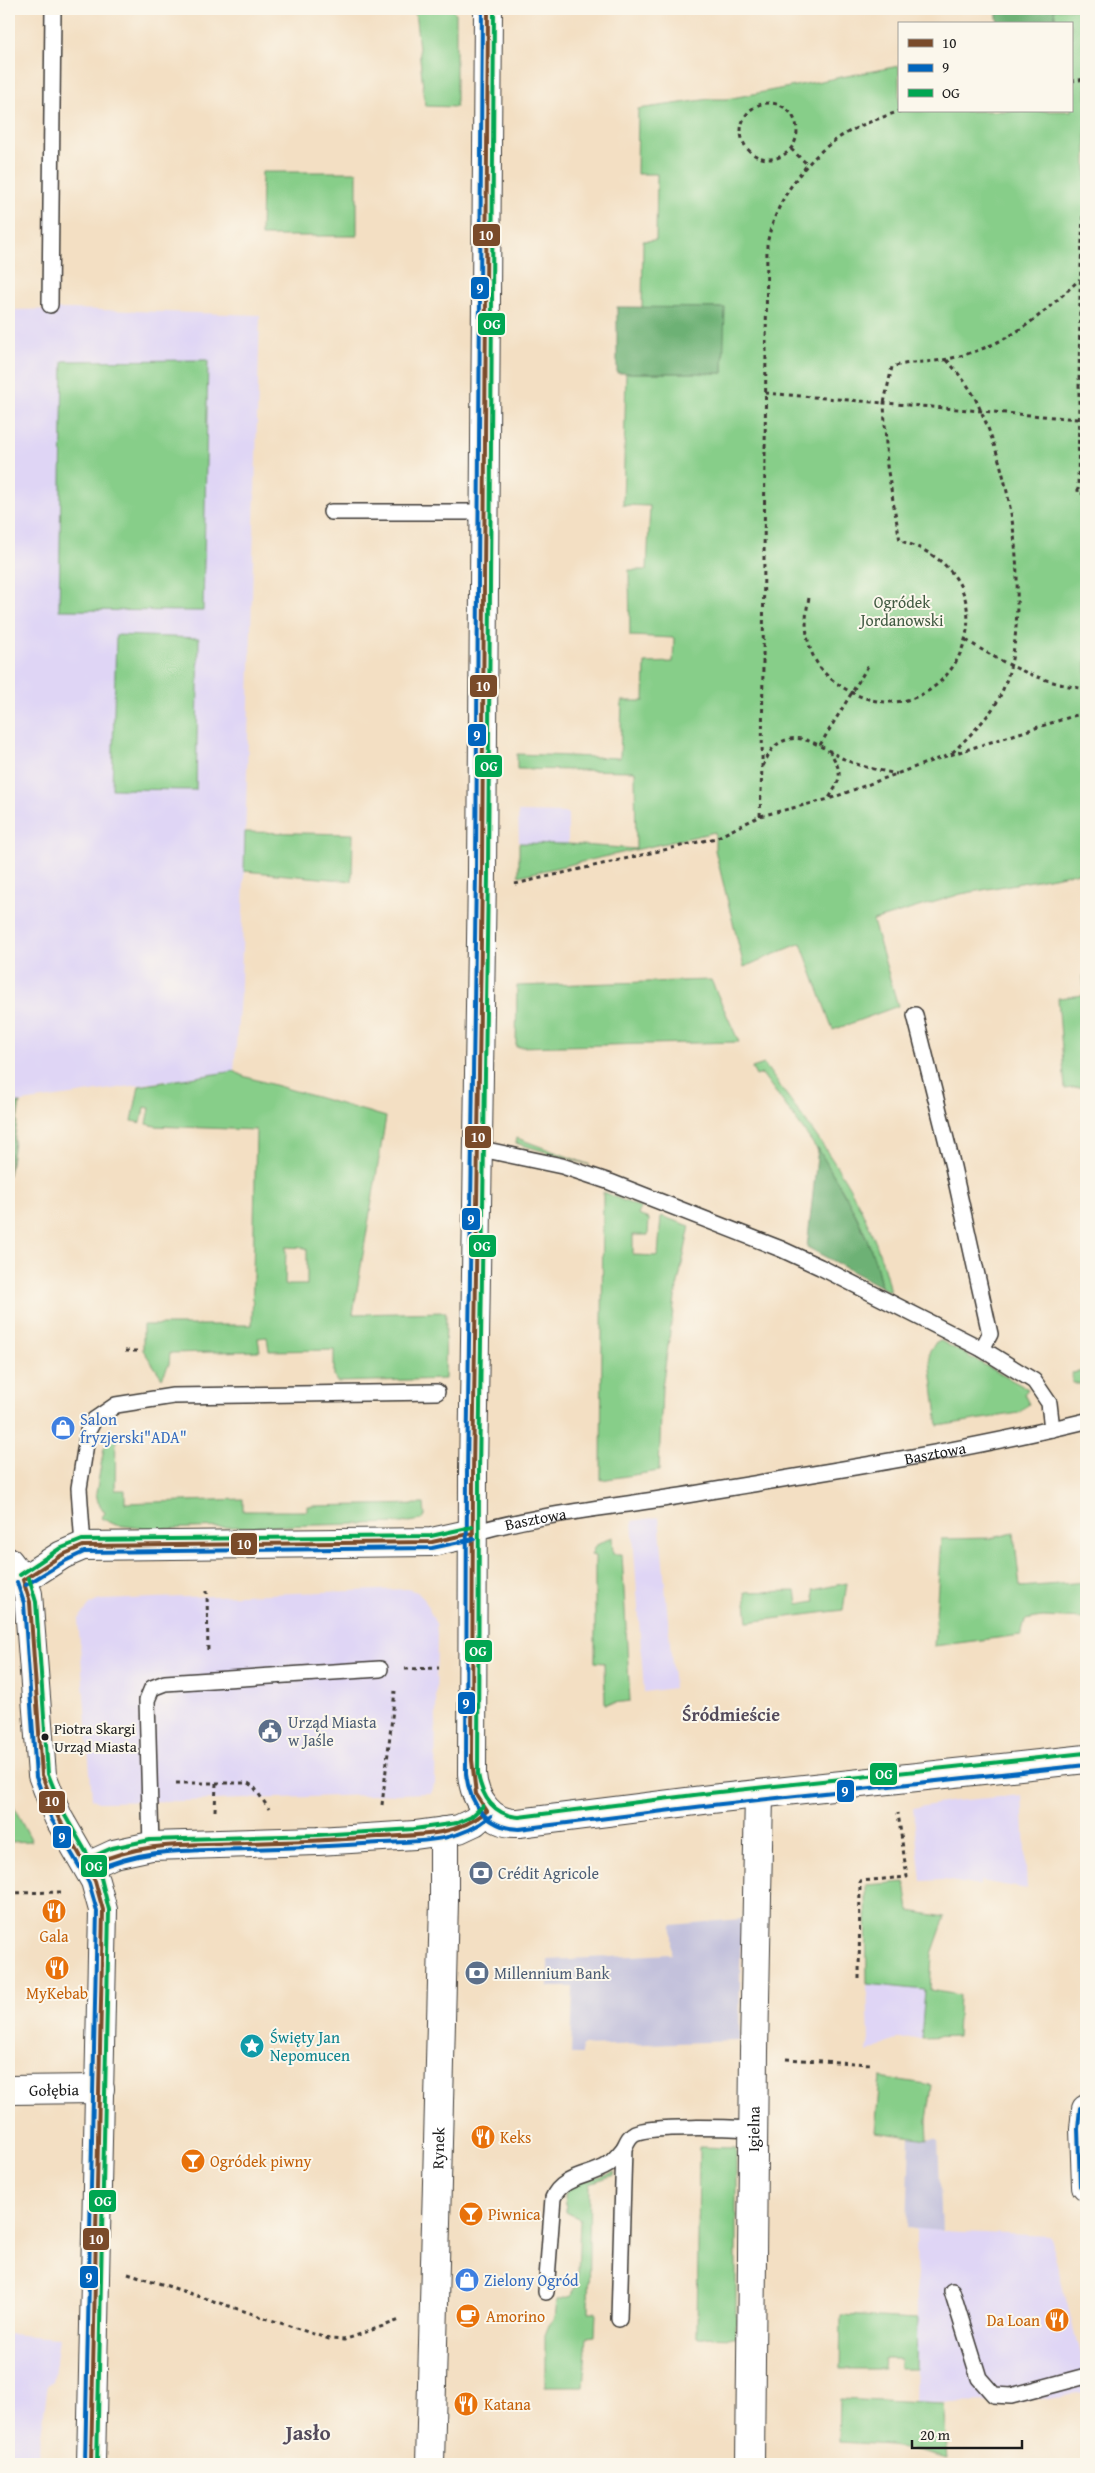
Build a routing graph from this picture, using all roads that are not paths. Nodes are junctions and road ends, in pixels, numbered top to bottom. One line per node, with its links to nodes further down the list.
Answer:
1 (53, 9): 3 (lane)
2 (488, 9): 5 (street)
3 (50, 305)
4 (331, 512): 5 (lane)
5 (484, 512): 7 (street)
6 (915, 1015): 8 (lane)
7 (477, 1148): 8 (lane); 12 (street)
8 (982, 1350): 11 (lane)
9 (437, 1392): 13 (lane)
10 (1086, 1421): 11 (lane, Basztowa)
11 (1052, 1429): 12 (lane, Basztowa)
12 (473, 1533): 13 (street, Basztowa); 18 (street)
13 (83, 1546): 14 (street, Basztowa)
14 (16, 1571): 21 (street)
15 (380, 1669): 20 (lane)
16 (1086, 1758): 17 (street)
17 (759, 1794): 18 (street); 25 (street, Igielna)
18 (487, 1811): 19 (street)
19 (444, 1831): 20 (street); 33 (street, Rynek)
20 (151, 1846): 21 (street)
21 (88, 1866): 22 (street)
22 (100, 2089): 23 (street, Gołębia); 32 (street)
23 (9, 2090)
24 (1086, 2109): 27 (street)
25 (753, 2129): 26 (lane); 34 (street, Igielna)
26 (624, 2148): 29 (lane); 30 (lane)
27 (1086, 2186)
28 (952, 2291): 31 (lane)
29 (546, 2292)
30 (619, 2319)
31 (1086, 2376)
32 (91, 2464)
33 (430, 2464)
34 (750, 2464)

